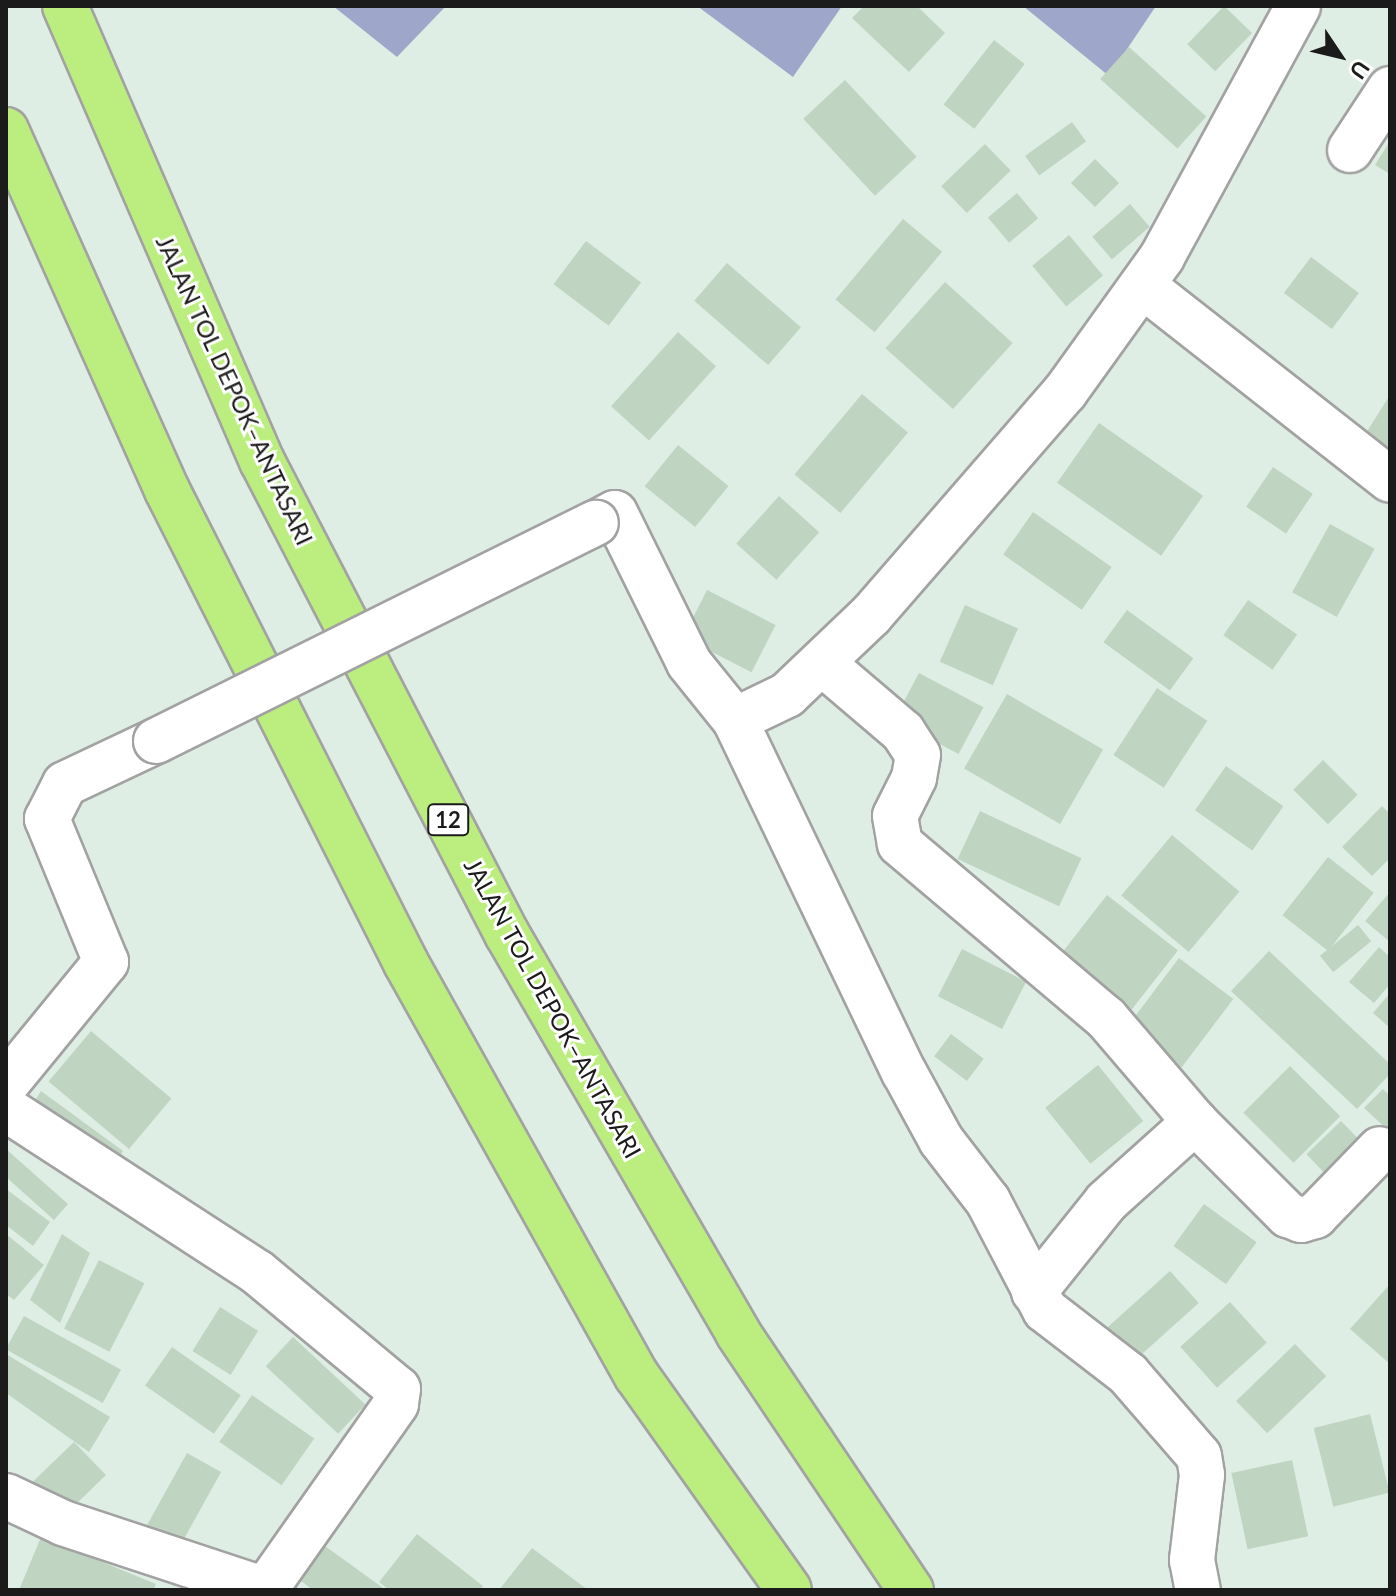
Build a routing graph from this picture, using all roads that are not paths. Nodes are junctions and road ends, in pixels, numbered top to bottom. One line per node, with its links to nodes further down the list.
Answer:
1 (65, 6): 18 (highway, JALAN TOL DEPOK–ANTASARI / 12)
2 (1298, 6): 6 (street)
3 (1390, 89): 5 (street)
4 (6, 130): 17 (highway)
5 (1350, 150)
6 (1143, 286): 7 (street); 8 (street)
7 (1390, 480)
8 (822, 663): 9 (street); 12 (street)
9 (735, 720): 10 (street, bridge); 14 (street)
10 (6, 1084)
11 (6, 1109): 16 (street)
12 (1195, 1122): 13 (street); 14 (street)
13 (1380, 1149)
14 (1034, 1292): 19 (street)
15 (6, 1496): 16 (street)
16 (265, 1590)
17 (789, 1590)
18 (911, 1590)
19 (1198, 1590)

